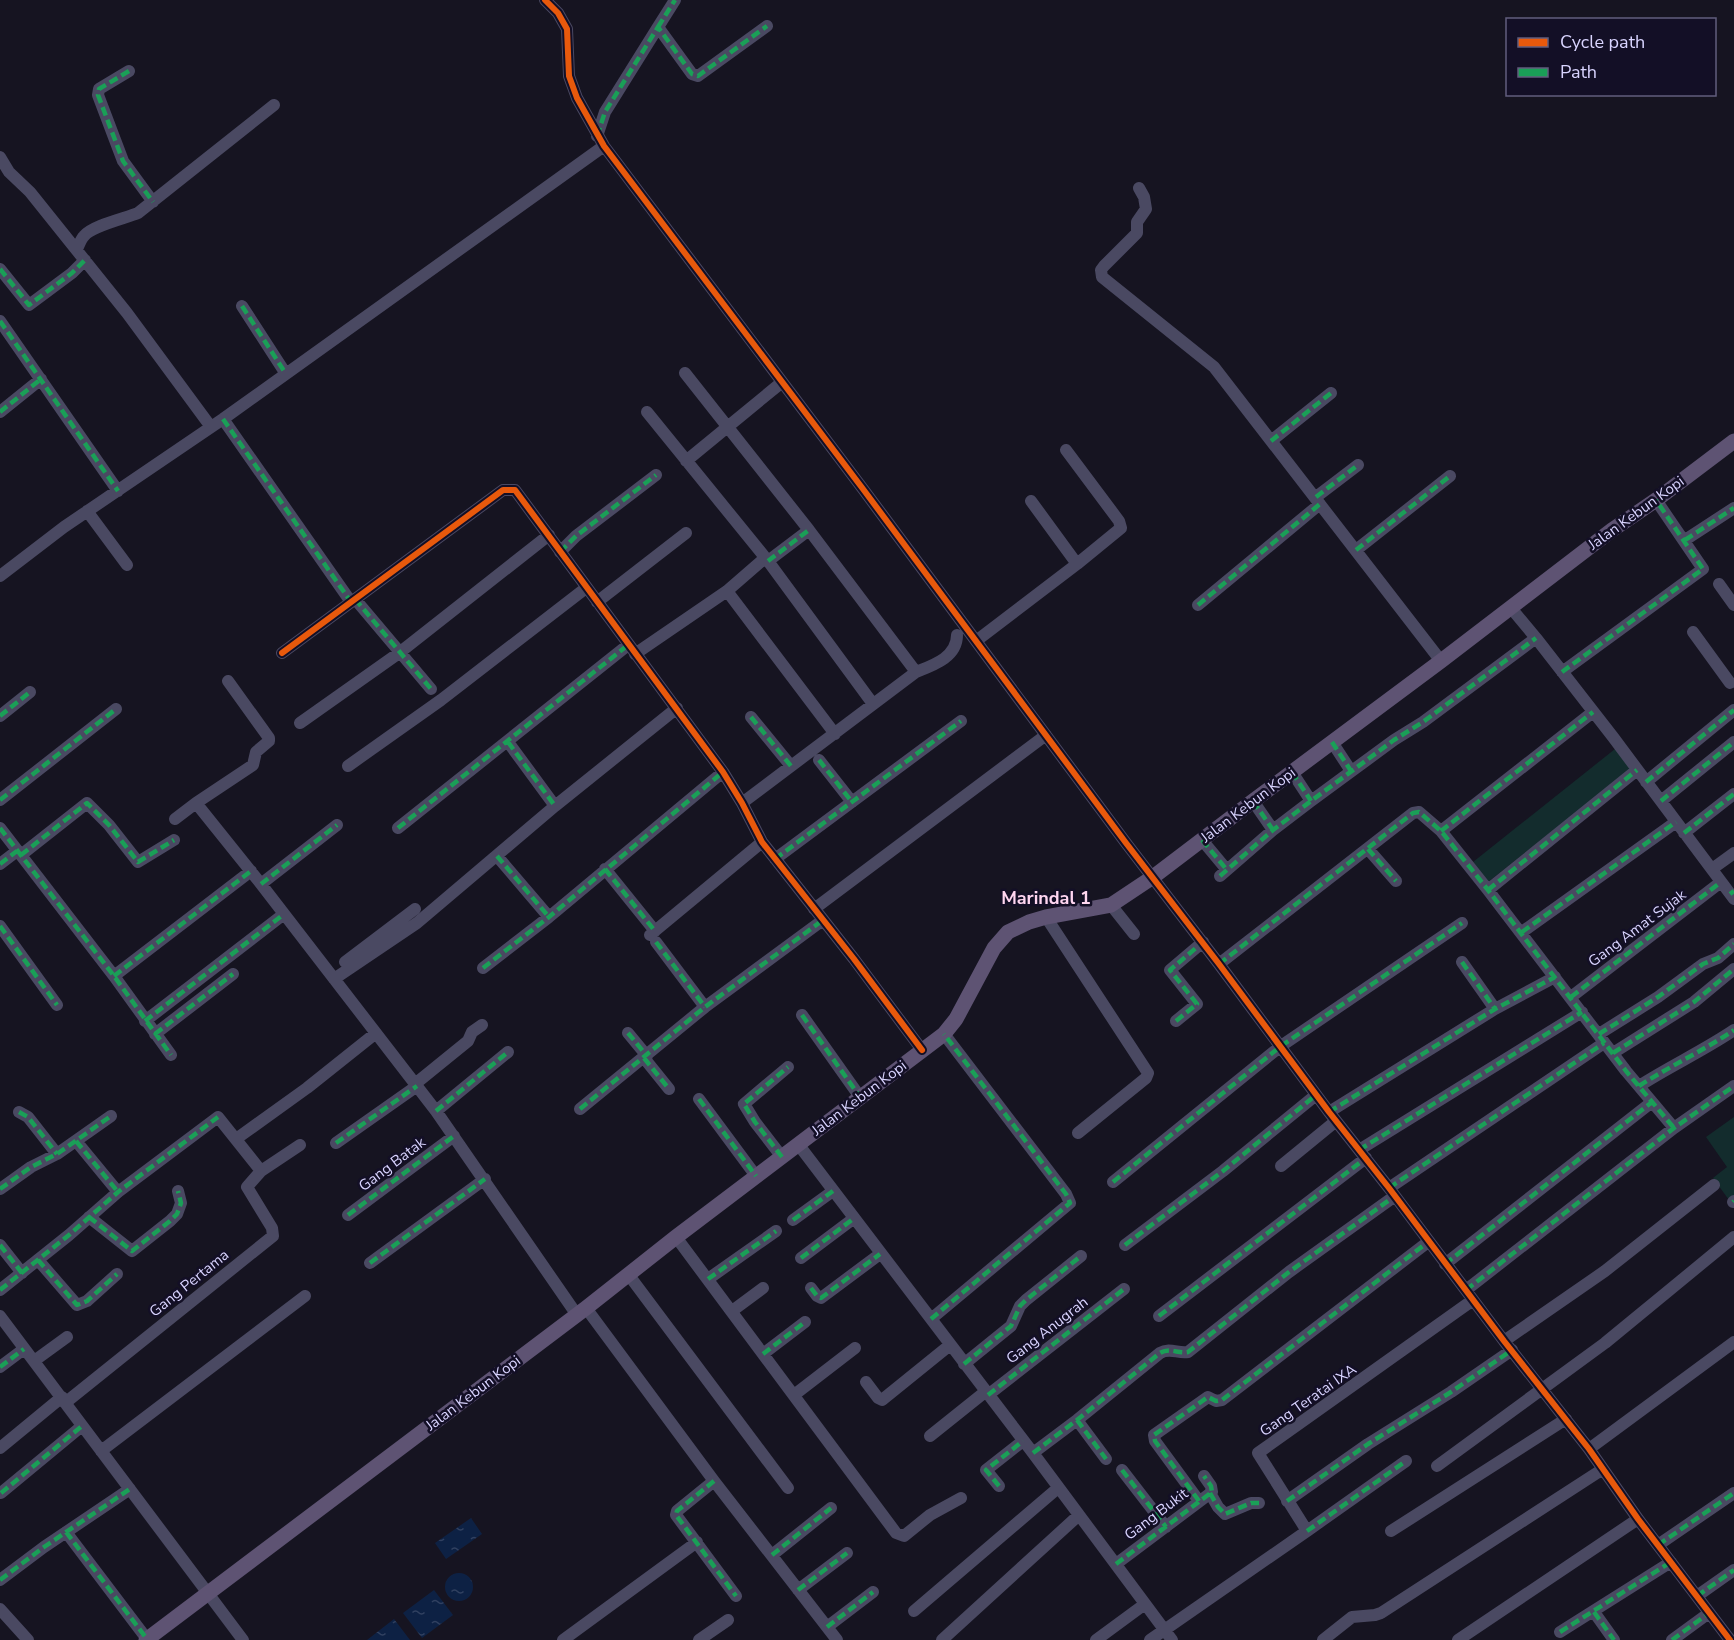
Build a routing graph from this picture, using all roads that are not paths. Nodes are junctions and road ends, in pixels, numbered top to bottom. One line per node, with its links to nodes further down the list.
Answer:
1 (545, 0): 7 (street)
2 (675, 0): 4 (street)
3 (767, 26): 4 (street)
4 (658, 27): 7 (street)
5 (129, 71): 11 (street)
6 (274, 105): 11 (street)
7 (600, 141): 17 (street); 19 (street)
8 (0, 157): 9 (street)
9 (5, 176): 12 (street)
10 (1139, 189): 26 (street)
11 (153, 202): 12 (street)
12 (81, 254): 13 (street); 24 (street)
13 (0, 269)
14 (242, 306): 17 (street)
15 (0, 321): 18 (street)
16 (685, 373): 25 (street)
17 (286, 374): 23 (street)
18 (41, 379): 21 (street); 33 (street)
19 (781, 382): 25 (street); 60 (street)
20 (1331, 393): 26 (street)
21 (0, 412)
22 (647, 412): 29 (street)
23 (223, 419): 24 (street); 52 (street)
24 (211, 427): 33 (street)
25 (726, 427): 29 (street); 39 (street)
26 (1271, 441): 36 (street)
27 (1734, 441): 34 (main road, Jalan Kebun Kopi)
28 (1066, 450): 46 (street)
29 (686, 461): 45 (street)
30 (1359, 465): 36 (street)
31 (656, 475): 44 (street)
32 (1450, 476): 43 (street)
33 (118, 491): 38 (street)
34 (1656, 500): 42 (street); 56 (main road, Jalan Kebun Kopi)
35 (1031, 501): 46 (street)
36 (1318, 501): 43 (street); 54 (street)
37 (1734, 508): 42 (street)
38 (87, 512): 47 (street); 48 (street)
39 (808, 530): 45 (street); 65 (street)
40 (686, 533): 53 (street)
41 (549, 535): 44 (street); 52 (street); 63 (street)
42 (1685, 540): 66 (street)
43 (1356, 550): 64 (street)
44 (560, 552): 50 (street)
45 (766, 559): 51 (street); 71 (street)
46 (1077, 564): 60 (street)
47 (127, 565)
48 (0, 576)
49 (1719, 584): 55 (street)
50 (586, 588): 53 (street); 86 (street)
51 (727, 591): 61 (street); 80 (street)
52 (353, 600): 62 (street); 63 (street)
53 (597, 602): 61 (street)
54 (1198, 605)
55 (1734, 605)
56 (1511, 608): 59 (street); 64 (main road, Jalan Kebun Kopi)
57 (1693, 632): 67 (street)
58 (957, 635): 65 (street)
59 (1536, 638): 66 (street); 90 (street)
60 (976, 641): 81 (street)
61 (632, 650): 73 (street); 83 (street)
62 (282, 653)
63 (399, 653): 69 (street); 79 (street)
64 (1442, 661): 84 (main road, Jalan Kebun Kopi)
65 (916, 672): 71 (street)
66 (1562, 672): 75 (street)
67 (1730, 677)
68 (228, 681): 100 (street)
69 (431, 689)
70 (30, 692): 76 (street)
71 (873, 704): 80 (street)
72 (116, 708): 94 (street)
73 (677, 708): 91 (street); 101 (street)
74 (1734, 710): 92 (street)
75 (1593, 712): 88 (street); 108 (street)
76 (0, 716)
77 (751, 717): 87 (street)
78 (961, 721): 98 (street)
79 (300, 723)
80 (835, 734): 87 (street)
81 (1046, 735): 122 (street); 130 (street)
82 (1734, 741): 97 (street)
83 (507, 742): 101 (street); 106 (street)
84 (1332, 742): 89 (main road, Jalan Kebun Kopi); 90 (street)
85 (819, 760): 98 (street)
86 (348, 766)
87 (791, 766): 99 (street)
88 (1637, 770): 92 (street); 126 (street)
89 (1292, 771): 95 (main road, Jalan Kebun Kopi); 96 (street)
90 (1351, 771): 96 (street)
91 (723, 772): 99 (street); 119 (street)
92 (1646, 782): 97 (street)
93 (1734, 794): 109 (street)
94 (0, 800)
95 (1253, 801): 107 (street); 111 (main road, Jalan Kebun Kopi)
96 (1311, 801): 107 (street)
97 (1660, 801): 103 (street)
98 (852, 802): 117 (street)
99 (742, 803): 112 (street)
100 (196, 804): 102 (street); 121 (street)
101 (555, 806): 116 (street)
102 (175, 819)
103 (1676, 822): 109 (street); 137 (street)
104 (337, 825): 125 (street)
105 (0, 828): 114 (street)
106 (398, 828)
107 (1273, 830): 111 (street)
108 (1441, 831): 113 (street); 126 (street)
109 (1684, 833): 120 (street)
110 (174, 840): 114 (street)
111 (1202, 840): 122 (main road, Jalan Kebun Kopi)
112 (762, 842): 117 (street); 139 (street)
113 (1368, 849): 123 (street); 143 (street)
114 (19, 853): 118 (street); 147 (street)
115 (1734, 853): 120 (street)
116 (497, 856): 132 (street); 148 (street)
117 (775, 859): 130 (street)
118 (0, 864)
119 (605, 869): 132 (street); 139 (street)
120 (1712, 869): 124 (street)
121 (251, 871): 125 (street); 147 (street)
122 (1153, 877): 128 (main road, Jalan Kebun Kopi); 140 (street)
123 (1396, 881)
124 (1721, 882): 127 (street); 150 (street, Gang Amat Sujak)
125 (261, 884): 131 (street)
126 (1488, 890): 137 (street)
127 (1733, 895)
128 (1111, 904): 133 (main road, Jalan Kebun Kopi); 138 (street)
129 (415, 909): 148 (street)
130 (814, 909): 134 (street)
131 (284, 914): 148 (street); 156 (street)
132 (549, 917): 144 (street)
133 (1046, 917): 163 (main road, Jalan Kebun Kopi); 186 (street)
134 (823, 920): 152 (street); 166 (street)
135 (1462, 923): 165 (street)
136 (0, 926): 151 (street)
137 (1522, 932): 149 (street)
138 (1134, 934)
139 (654, 936): 152 (street)
140 (1203, 942): 143 (street); 157 (street)
141 (1734, 944): 164 (street)
142 (1462, 962): 153 (street)
143 (1219, 964): 165 (street)
144 (483, 968)
145 (1734, 969): 168 (street)
146 (232, 974): 160 (street)
147 (114, 976): 156 (street)
148 (332, 976): 161 (street)
149 (1555, 977): 150 (street); 153 (street)
150 (1571, 997): 154 (street)
151 (57, 1005)
152 (705, 1007): 170 (street)
153 (1495, 1010): 184 (street)
154 (1582, 1012): 164 (street); 194 (street)
155 (802, 1016): 177 (street)
156 (145, 1021): 160 (street)
157 (1176, 1021)
158 (482, 1025): 172 (street)
159 (1734, 1030): 173 (street)
160 (155, 1034): 169 (street)
161 (376, 1034): 172 (street); 188 (street)
162 (628, 1034): 170 (street)
163 (945, 1034): 166 (main road, Jalan Kebun Kopi); 237 (street)
164 (1601, 1038): 168 (street); 206 (street)
165 (1281, 1046): 176 (street); 200 (street)
166 (922, 1050): 177 (main road, Jalan Kebun Kopi)
167 (508, 1052): 181 (street)
168 (1613, 1053): 173 (street)
169 (171, 1055)
170 (646, 1057): 175 (street); 180 (street)
171 (788, 1067): 195 (street)
172 (416, 1085): 181 (street); 190 (street)
173 (1639, 1086): 179 (street)
174 (1734, 1086): 185 (street)
175 (669, 1089)
176 (1316, 1095): 184 (street); 216 (street)
177 (860, 1097): 191 (main road, Jalan Kebun Kopi)
178 (699, 1099): 198 (street)
179 (1652, 1102): 185 (street); 222 (street)
180 (580, 1109)
181 (436, 1111): 187 (street)
182 (19, 1112): 193 (street)
183 (111, 1116): 189 (street)
184 (1333, 1117): 194 (street); 196 (street)
185 (1674, 1128): 231 (street)
186 (1078, 1133)
187 (454, 1136): 199 (street); 207 (street, Gang Batak)
188 (236, 1139): 197 (street); 205 (street)
189 (76, 1141): 193 (street); 205 (street)
190 (336, 1143)
191 (798, 1144): 195 (main road, Jalan Kebun Kopi); 204 (street)
192 (300, 1145): 197 (street)
193 (57, 1154): 202 (street)
194 (1363, 1154): 206 (street); 236 (street)
195 (782, 1157): 198 (main road, Jalan Kebun Kopi)
196 (1281, 1166)
197 (261, 1172): 253 (street, Gang Pertama)
198 (756, 1176): 213 (main road, Jalan Kebun Kopi)
199 (485, 1179): 221 (street); 233 (street)
200 (1113, 1182)
201 (1714, 1185): 242 (street)
202 (0, 1188)
203 (178, 1191): 208 (street)
204 (833, 1191): 209 (street); 210 (street)
205 (118, 1192): 208 (street)
206 (1392, 1192): 214 (street); 255 (street)
207 (348, 1215)
208 (89, 1217): 220 (street)
209 (853, 1219): 217 (street); 219 (street)
210 (793, 1220)
211 (776, 1231): 226 (street)
212 (1734, 1236): 250 (street)
213 (676, 1237): 225 (main road, Jalan Kebun Kopi); 226 (street)
214 (1428, 1242): 222 (street); 278 (street)
215 (0, 1245): 223 (street)
216 (1125, 1245)
217 (880, 1254): 228 (street); 237 (street)
218 (1081, 1256): 247 (street)
219 (801, 1258)
220 (38, 1260): 223 (street); 224 (street)
221 (370, 1263)
222 (1445, 1264): 231 (street)
223 (22, 1273): 230 (street)
224 (117, 1274)
225 (628, 1274): 233 (main road, Jalan Kebun Kopi); 271 (street)
226 (708, 1279): 234 (street)
227 (763, 1288): 234 (street)
228 (811, 1288)
229 (1124, 1289): 251 (street, Gang Anugrah)
230 (0, 1290)
231 (1469, 1295): 242 (street); 279 (street, Gang Teratai IXA)
232 (305, 1296): 261 (street)
233 (582, 1311): 269 (street); 298 (main road, Jalan Kebun Kopi)
234 (732, 1311): 245 (street)
235 (0, 1316): 244 (street)
236 (1159, 1316)
237 (931, 1319): 241 (street)
238 (805, 1322): 245 (street)
239 (67, 1337): 246 (street)
240 (1734, 1342): 260 (street)
241 (950, 1346): 247 (street); 249 (street)
242 (1508, 1346): 250 (street); 279 (street)
243 (855, 1348): 252 (street)
244 (24, 1349): 246 (street); 248 (street)
245 (763, 1354): 252 (street)
246 (34, 1361): 253 (street)
247 (964, 1364): 251 (street)
248 (0, 1367)
249 (866, 1382)
250 (1542, 1389): 254 (street); 265 (street)
251 (987, 1394): 257 (street, Gang Anugrah); 258 (street)
252 (794, 1395): 277 (street)
253 (64, 1400): 256 (street); 259 (street)
254 (1566, 1419): 260 (street); 286 (street)
255 (1077, 1420): 262 (street); 263 (street)
256 (82, 1426): 261 (street); 275 (street)
257 (930, 1436)
258 (1023, 1441): 262 (street); 270 (street)
259 (0, 1448)
260 (1589, 1449): 266 (street)
261 (101, 1450): 273 (street)
262 (1033, 1453): 272 (street)
263 (1106, 1459)
264 (1406, 1461): 285 (street)
265 (1437, 1466)
266 (1603, 1469): 283 (street); 319 (street)
267 (1122, 1470): 284 (street)
268 (1204, 1476): 274 (street)
269 (714, 1481): 288 (street); 291 (street)
270 (999, 1486)
271 (788, 1488)
272 (1058, 1488): 282 (street); 303 (street)
273 (130, 1489): 287 (street); 298 (street)
274 (1211, 1490): 278 (street, Gang Bukit); 280 (street)
275 (1, 1492)
276 (1734, 1493): 289 (street)
277 (961, 1498)
278 (1199, 1501): 284 (street, Gang Bukit)
279 (1287, 1501): 285 (street, Gang Teratai IXA)
280 (1259, 1503)
281 (831, 1508): 291 (street)
282 (1079, 1515): 293 (street); 316 (street)
283 (1638, 1519): 289 (street); 320 (street)
284 (1166, 1527): 293 (street, Gang Bukit)
285 (1307, 1531): 309 (street)
286 (1390, 1531)
287 (66, 1532): 295 (street); 311 (street)
288 (697, 1542): 299 (street); 313 (street)
289 (1658, 1545): 292 (street)
290 (847, 1554): 296 (street)
291 (772, 1555): 296 (street)
292 (1671, 1562): 300 (street); 304 (street)
293 (1116, 1564): 301 (street)
294 (1734, 1570): 300 (street)
295 (0, 1580)
296 (798, 1590): 307 (street)
297 (873, 1592): 307 (street)
298 (209, 1594): 311 (main road, Jalan Kebun Kopi); 312 (street)
299 (736, 1596)
300 (1696, 1596): 305 (street)
301 (1145, 1604): 309 (street); 317 (street)
302 (0, 1609): 310 (street)
303 (914, 1611)
304 (1594, 1612): 308 (street); 321 (street)
305 (1709, 1613): 322 (street); 323 (street)
306 (728, 1620): 314 (street)
307 (827, 1627): 315 (street)
308 (1560, 1632)
309 (1168, 1635): 318 (street)
310 (28, 1640)
311 (147, 1640)
312 (243, 1640)
313 (563, 1640)
314 (699, 1640)
315 (837, 1640)
316 (942, 1640)
317 (1096, 1640)
318 (1150, 1640)
319 (1323, 1640)
320 (1458, 1640)
321 (1614, 1640)
322 (1672, 1640)
323 (1730, 1640)

